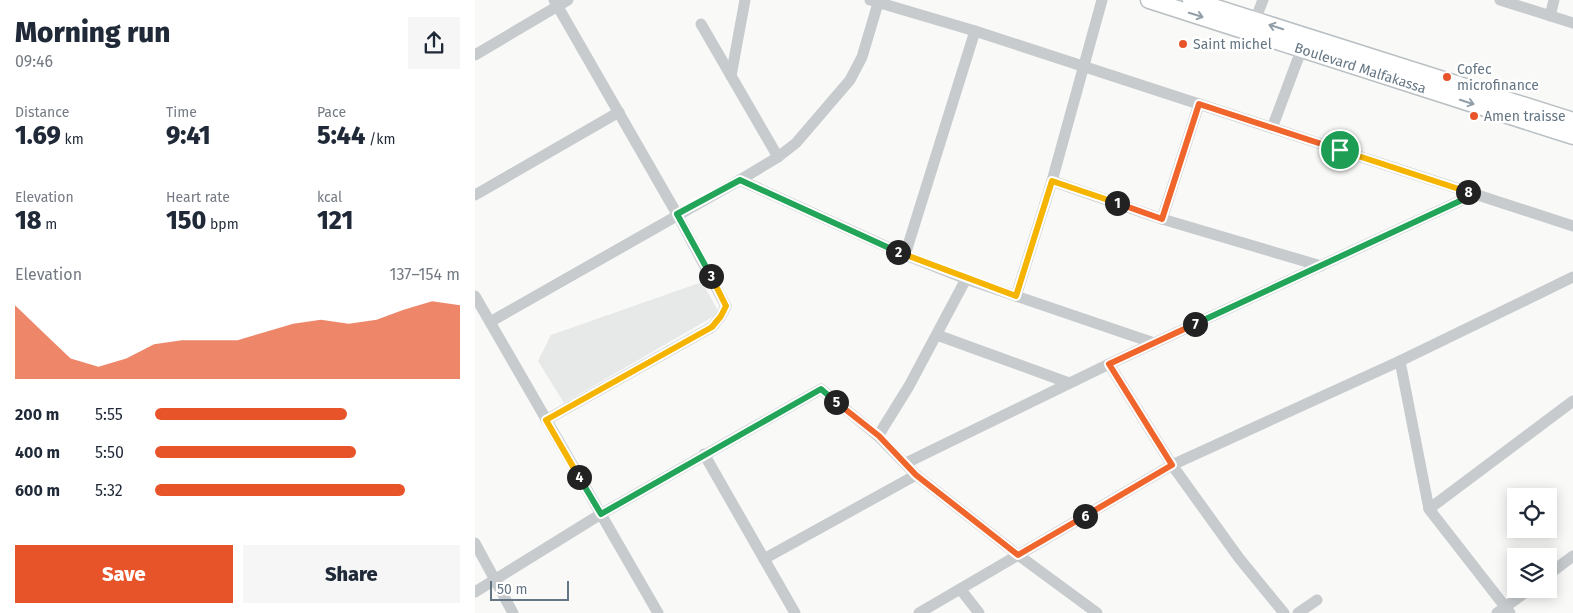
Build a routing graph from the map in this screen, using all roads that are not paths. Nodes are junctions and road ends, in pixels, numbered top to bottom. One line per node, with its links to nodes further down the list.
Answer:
1 (745, 0): 18 (street)
2 (1102, 0): 17 (street)
3 (1149, 0): 15 (main road, Boulevard Malfakassa, one-way to 15)
4 (1191, 0): 11 (main road, Boulevard Malfakassa)
5 (1263, 0): 11 (street)
6 (1500, 0): 10 (street)
7 (1554, 0): 10 (street)
8 (876, 1): 14 (street); 24 (street)
9 (560, 2): 16 (street); 20 (street)
10 (1550, 16): 12 (street)
11 (1255, 20): 21 (main road, Boulevard Malfakassa, one-way to 11)
12 (1573, 23)
13 (701, 24): 18 (street)
14 (975, 32): 17 (street); 32 (street)
15 (1302, 48): 22 (street); 23 (main road, Boulevard Malfakassa, one-way to 23)
16 (475, 55)
17 (1083, 67): 19 (street); 26 (street)
18 (731, 76): 24 (street)
19 (1199, 104): 22 (street); 30 (street)
20 (619, 112): 28 (street); 29 (street)
21 (1573, 120)
22 (1272, 128): 27 (street)
23 (1573, 136)
24 (778, 157): 25 (street)
25 (740, 180): 29 (street); 32 (street)
26 (1052, 181): 30 (street); 37 (street)
27 (1475, 194): 31 (street); 33 (street)
28 (475, 195)
29 (677, 214): 38 (street); 45 (street)
30 (1162, 219): 33 (street)
31 (1573, 226)
32 (905, 255): 35 (street)
33 (1321, 266): 40 (street)
34 (1573, 277): 41 (street)
35 (965, 279): 37 (street); 39 (street)
36 (475, 296): 38 (street)
37 (1016, 296): 40 (street)
38 (490, 322): 45 (street)
39 (937, 335): 43 (street); 46 (street)
40 (1154, 343): 42 (street)
41 (1400, 361): 49 (street); 51 (street)
42 (1109, 364): 43 (street); 49 (street)
43 (1069, 383): 48 (street)
44 (1573, 401): 51 (street)
45 (546, 420): 52 (street)
46 (879, 436): 47 (street); 48 (street)
47 (704, 454): 52 (street); 56 (street)
48 (906, 463): 50 (street)
49 (1172, 465): 54 (street); 70 (street)
50 (916, 475): 54 (street); 56 (street)
51 (1429, 509): 63 (street)
52 (601, 514): 58 (street); 65 (street)
53 (475, 543): 58 (street)
54 (1018, 555): 59 (street); 69 (street)
55 (1573, 556): 57 (street)
56 (764, 558): 66 (street)
57 (1557, 568)
58 (495, 580): 60 (street); 64 (street)
59 (961, 590): 67 (street); 68 (street)
60 (475, 592)
61 (1519, 598): 63 (street)
62 (1317, 600): 71 (street)
63 (1504, 611)
64 (513, 613)
65 (658, 613)
66 (795, 613)
67 (919, 613)
68 (979, 613)
69 (1097, 613)
70 (1284, 613)
71 (1298, 613)

